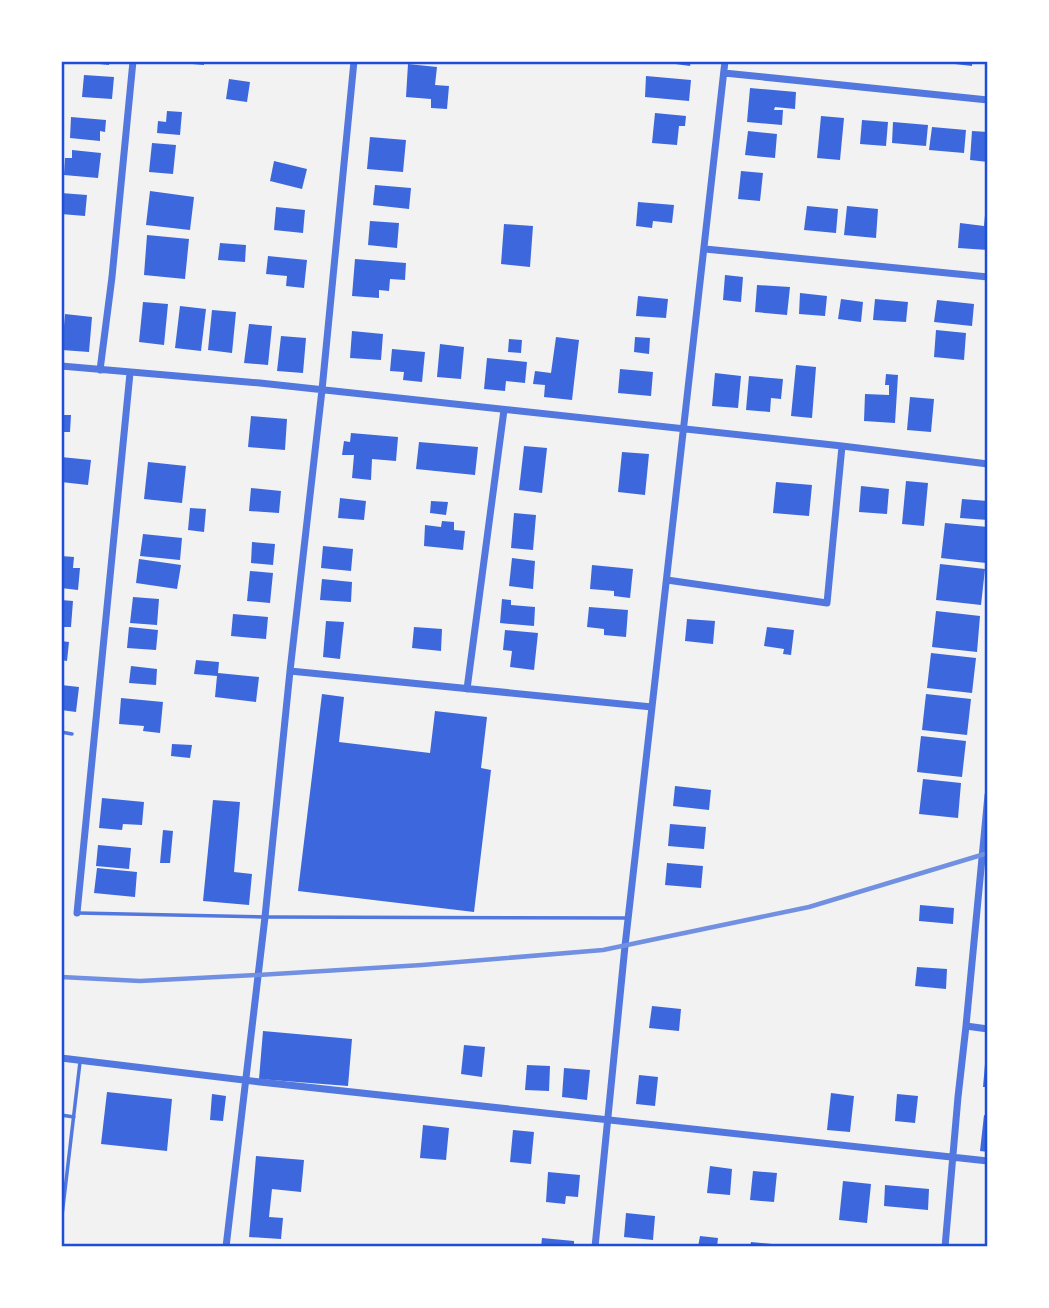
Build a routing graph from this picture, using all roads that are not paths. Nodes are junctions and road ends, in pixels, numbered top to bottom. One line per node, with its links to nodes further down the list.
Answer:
1 (133, 61): 9 (street)
2 (354, 61): 11 (street)
3 (725, 61): 4 (street)
4 (724, 73): 5 (street); 6 (street)
5 (988, 100)
6 (705, 249): 7 (street); 13 (street)
7 (988, 278)
8 (61, 366): 9 (street)
9 (100, 370): 10 (street)
10 (130, 373): 11 (street); 23 (street)
11 (322, 390): 12 (street); 17 (street)
12 (504, 410): 13 (street); 18 (street)
13 (684, 429): 14 (street); 16 (street)
14 (842, 446): 15 (street); 16 (street)
15 (988, 464)
16 (667, 580): 19 (street)
17 (290, 671): 18 (street); 24 (street)
18 (467, 689): 19 (street)
19 (652, 707): 25 (street)
20 (61, 732): 21 (lane)
21 (72, 734)
22 (988, 795): 26 (street)
23 (77, 913): 24 (lane)
24 (265, 917): 25 (lane); 30 (street)
25 (628, 918): 33 (street)
26 (966, 1027): 27 (street); 34 (street)
27 (988, 1029)
28 (61, 1058): 29 (street)
29 (80, 1060): 30 (street); 32 (lane)
30 (244, 1081): 33 (street); 37 (street)
31 (61, 1115): 32 (lane)
32 (74, 1117): 36 (lane)
33 (606, 1120): 34 (street); 38 (street)
34 (953, 1157): 35 (street); 39 (street)
35 (988, 1161)
36 (61, 1224)
37 (226, 1247)
38 (595, 1247)
39 (945, 1247)

